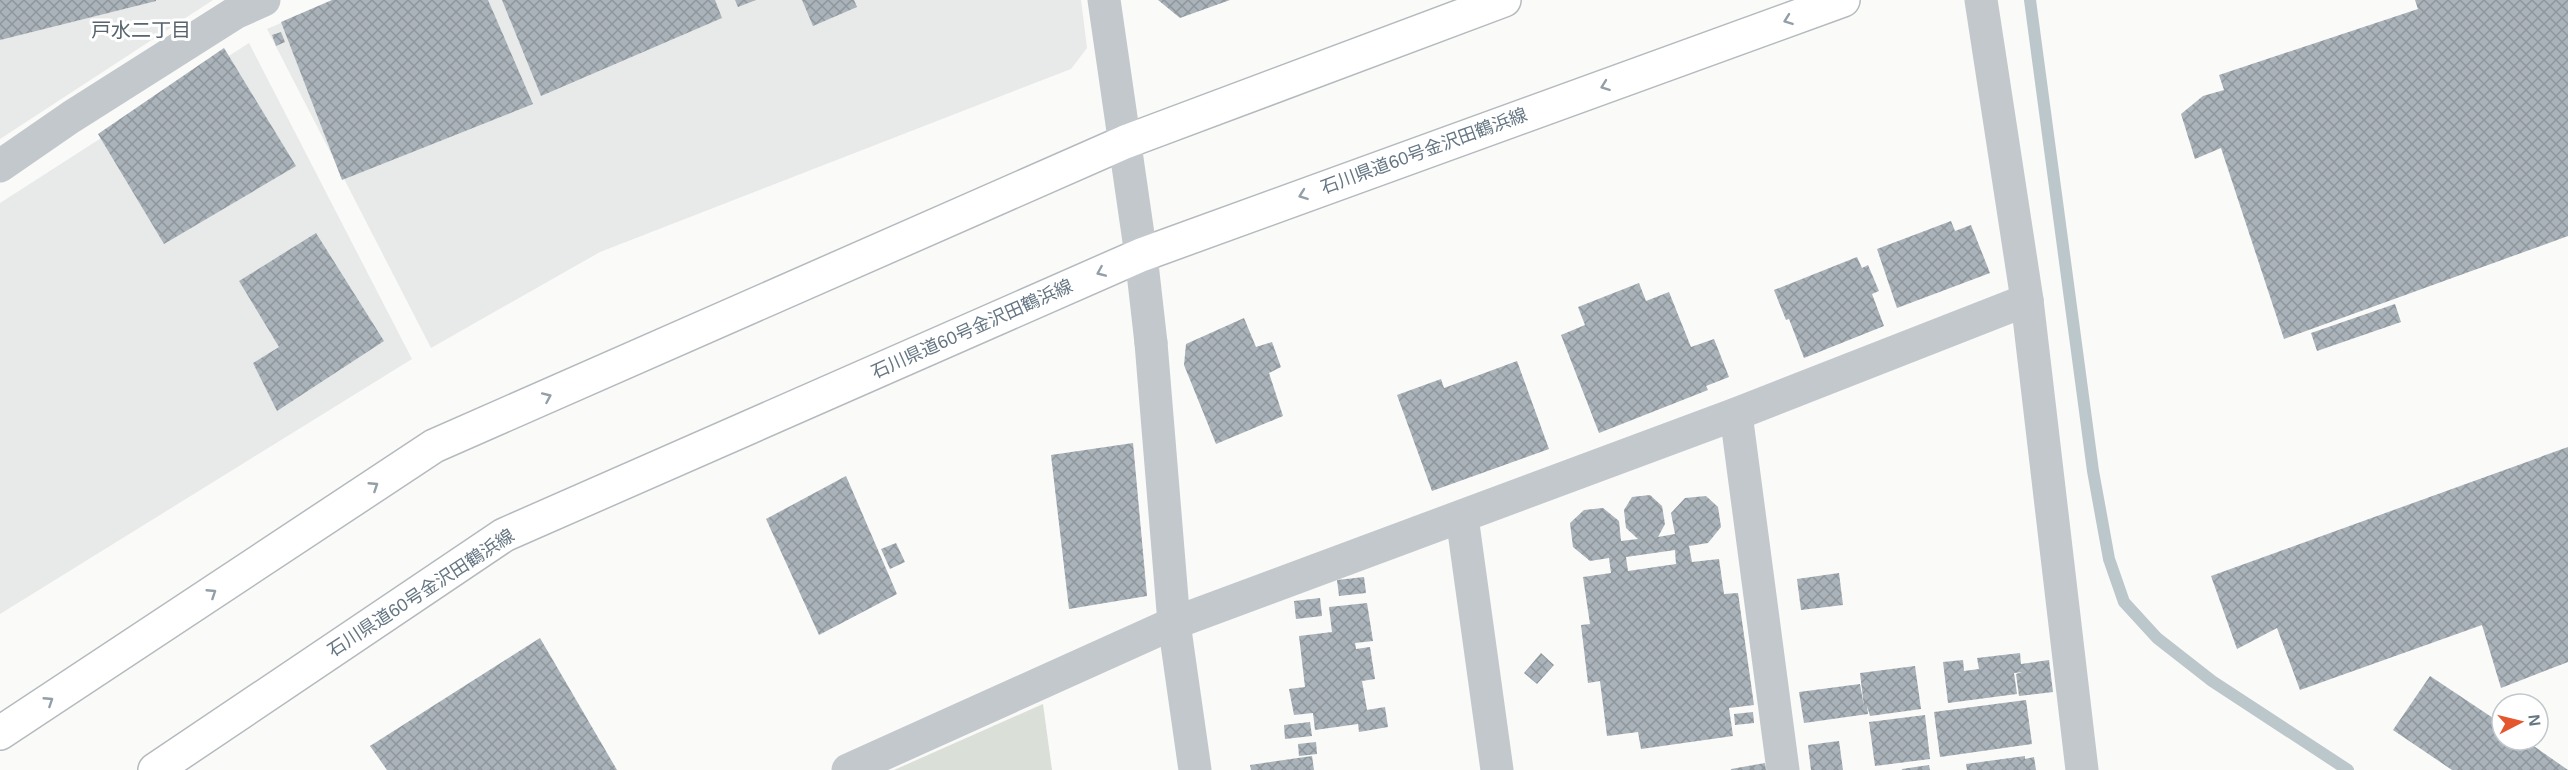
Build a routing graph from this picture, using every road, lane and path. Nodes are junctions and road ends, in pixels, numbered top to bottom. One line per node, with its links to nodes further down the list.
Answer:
1 (264, 0): 7 (street)
2 (1104, 0): 6 (street)
3 (1504, 0): 6 (main road)
4 (1843, 0): 8 (main road, 石川県道60号金沢田鶴浜線, one-way to 8)
5 (1981, 0): 9 (street)
6 (1125, 142): 8 (street); 13 (main road, one-way to 6)
7 (0, 166)
8 (1141, 255): 12 (street); 14 (main road, 石川県道60号金沢田鶴浜線, one-way to 14)
9 (2027, 300): 10 (street); 19 (street)
10 (1736, 414): 11 (street); 18 (street)
11 (1462, 517): 12 (street); 17 (street)
12 (1174, 623): 15 (street); 16 (street)
13 (0, 733)
14 (155, 770)
15 (848, 770)
16 (1195, 770)
17 (1497, 770)
18 (1783, 770)
19 (2082, 770)

